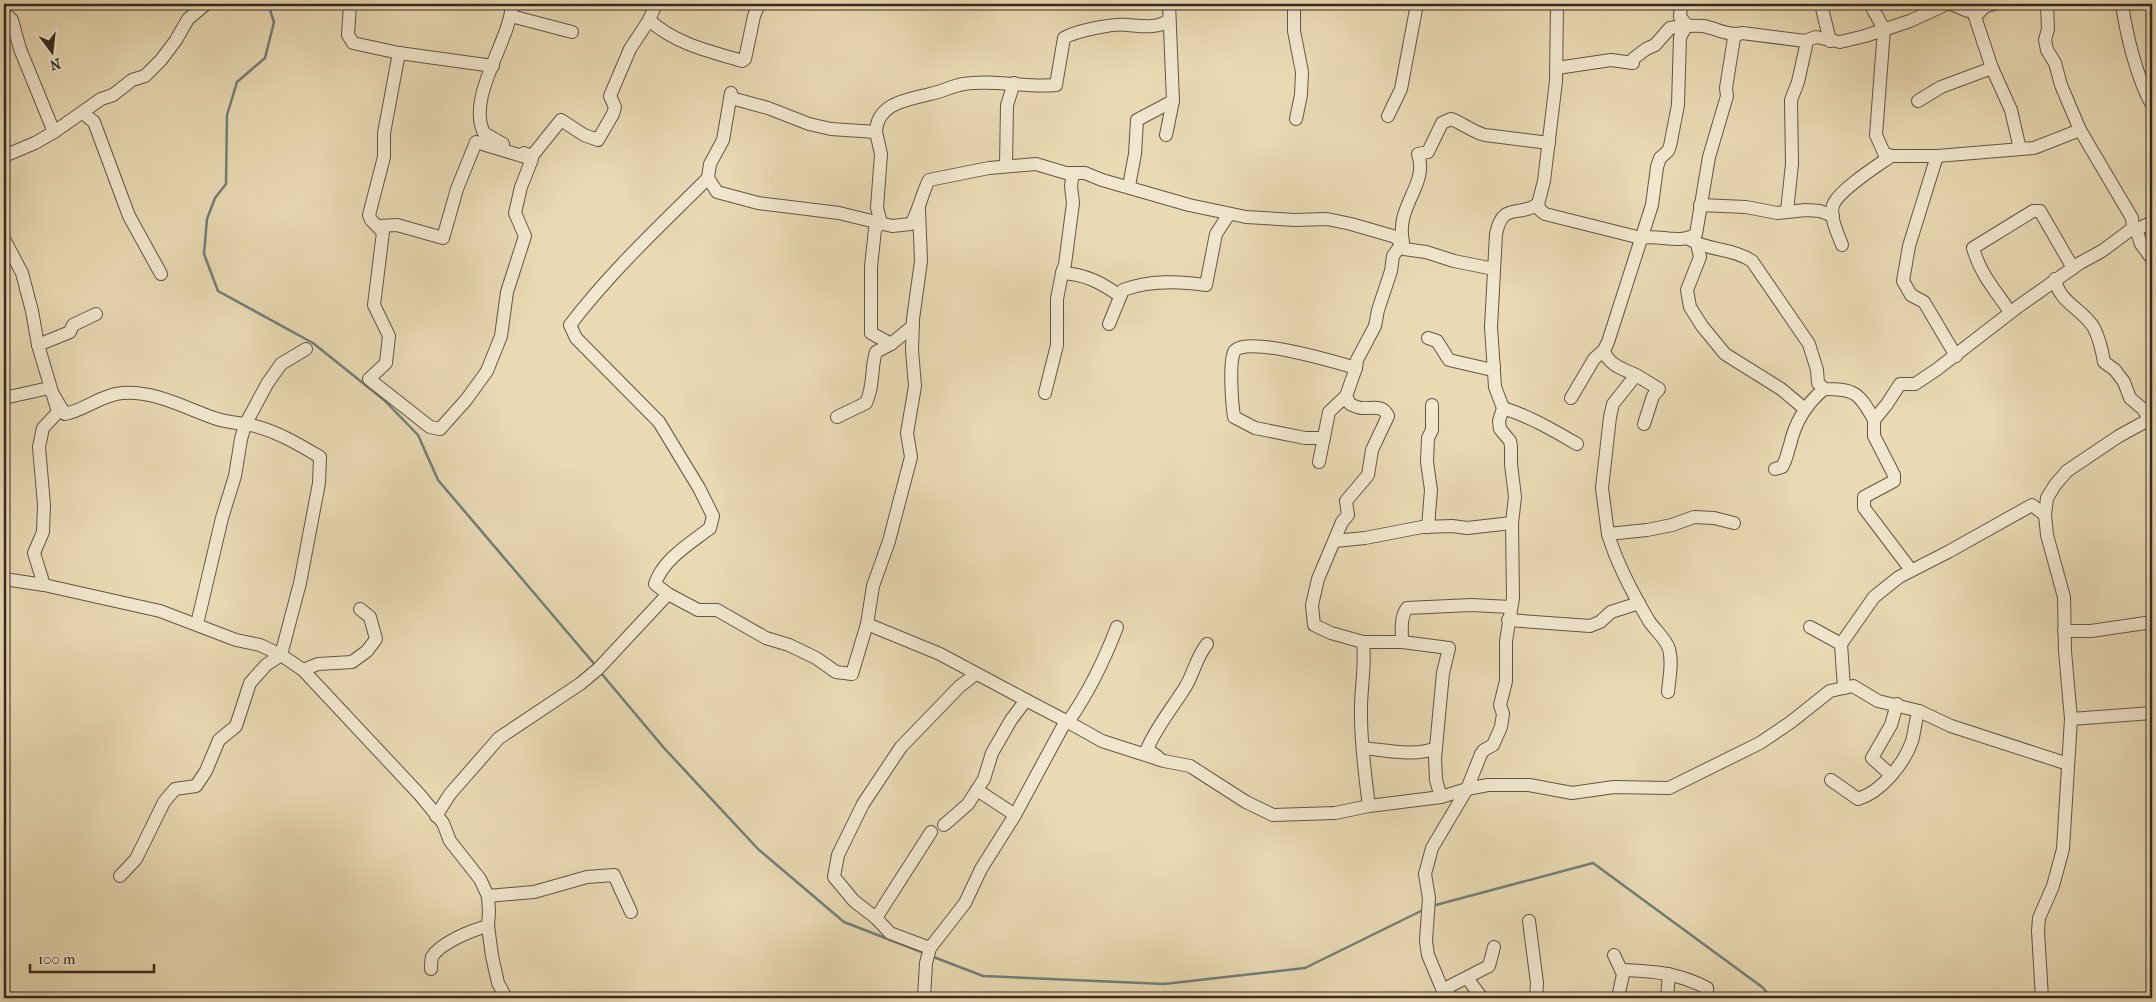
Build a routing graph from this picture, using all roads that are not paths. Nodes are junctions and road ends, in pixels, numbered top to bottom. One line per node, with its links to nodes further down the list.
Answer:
1 (206, 4): 35 (street)
2 (350, 4): 27 (street)
3 (656, 4): 19 (street)
4 (759, 4): 19 (street)
5 (1169, 4): 20 (street)
6 (1294, 4): 37 (street)
7 (1417, 4): 36 (street)
8 (1557, 4): 29 (street)
9 (1682, 4): 21 (street)
10 (1821, 4): 26 (street)
11 (1870, 4): 22 (street)
12 (1947, 4): 22 (street)
13 (1951, 4): 16 (street)
14 (2046, 4): 38 (street)
15 (2122, 4): 32 (street)
16 (1989, 5): 30 (street)
17 (511, 10): 23 (street); 28 (street)
18 (4, 18): 39 (street)
19 (649, 20): 28 (street)
20 (1169, 20): 31 (street); 33 (street)
21 (1686, 25): 24 (street); 29 (street); 61 (street)
22 (1884, 29): 26 (street); 45 (street)
23 (572, 32)
24 (1737, 35): 25 (street); 52 (street)
25 (1805, 41): 26 (street); 54 (street)
26 (1830, 41)
27 (399, 53): 28 (street); 59 (street)
28 (493, 66)
29 (1557, 68): 42 (street)
30 (1992, 68): 34 (street); 43 (street)
31 (1014, 83): 40 (street); 47 (street)
32 (2150, 97)
33 (1173, 101): 41 (street); 50 (street)
34 (1918, 101)
35 (83, 112): 39 (street); 70 (street)
36 (1388, 116)
37 (1296, 119)
38 (2080, 130): 43 (street); 60 (street)
39 (54, 132): 44 (street)
40 (876, 132): 49 (street); 57 (street)
41 (1166, 135)
42 (1549, 143): 51 (street); 64 (street)
43 (2020, 149): 46 (street)
44 (4, 156)
45 (1891, 156): 46 (street); 56 (street)
46 (1937, 156): 82 (street)
47 (1006, 166): 48 (street); 53 (street)
48 (1074, 173): 50 (street); 69 (street)
49 (708, 178): 57 (street); 115 (street)
50 (1129, 186): 55 (street)
51 (1538, 204): 61 (street); 68 (street)
52 (1700, 205): 54 (street); 62 (street)
53 (919, 210): 57 (street); 76 (street)
54 (1787, 211): 56 (street)
55 (1229, 214): 64 (street); 72 (street)
56 (1833, 216): 63 (street)
57 (881, 222): 78 (street)
58 (2152, 222): 60 (street)
59 (379, 226): 59 (street)
60 (2135, 228): 66 (street); 67 (street)
61 (1641, 238): 62 (street); 81 (street)
62 (1693, 241): 87 (street); 94 (street)
63 (1842, 245)
64 (1401, 246): 68 (street); 84 (street)
65 (6, 248): 79 (street)
66 (2152, 259)
67 (2073, 268): 71 (street); 73 (street)
68 (1494, 269): 83 (street)
69 (1062, 273): 72 (street); 88 (street)
70 (161, 274)
71 (2055, 279): 73 (street); 96 (street)
72 (1120, 296): 75 (street)
73 (2010, 312): 82 (street)
74 (96, 314): 79 (street)
75 (1110, 324)
76 (913, 326): 78 (street); 122 (street)
77 (1428, 338): 83 (street)
78 (891, 344): 95 (street)
79 (38, 346): 86 (street)
80 (306, 349): 99 (street)
81 (1604, 350): 85 (street); 91 (street)
82 (1956, 356): 97 (street)
83 (1494, 366): 93 (street)
84 (1356, 368): 89 (street); 100 (street)
85 (1636, 375): 98 (street); 108 (street)
86 (49, 388): 90 (street); 99 (street); 114 (street)
87 (1824, 389): 94 (street); 97 (street)
88 (1045, 393)
89 (1346, 396): 100 (street); 109 (street)
90 (4, 398)
91 (1571, 398)
92 (1432, 405): 107 (street)
93 (1502, 408): 101 (street); 105 (street)
94 (1805, 408): 103 (street)
95 (837, 417)
96 (2151, 419): 104 (street)
97 (1874, 420): 110 (street)
98 (1644, 424)
99 (246, 425): 121 (street); 130 (street)
100 (1324, 438): 102 (street)
101 (1577, 444)
102 (1319, 462)
103 (1775, 469)
104 (2045, 514): 111 (street); 125 (street)
105 (1512, 523): 107 (street); 117 (street)
106 (1734, 523): 108 (street)
107 (1428, 527): 109 (street)
108 (1608, 534): 116 (street)
109 (1334, 541): 126 (street)
110 (1896, 550): 111 (street); 112 (street)
111 (1911, 570): 112 (street)
112 (1899, 577): 129 (street)
113 (4, 579): 114 (street)
114 (44, 585): 121 (street)
115 (668, 594): 122 (street); 152 (street)
116 (1639, 603): 119 (street); 134 (street)
117 (1511, 607): 119 (street); 127 (street)
118 (360, 609): 131 (street)
119 (1508, 620): 147 (street)
120 (2152, 622): 125 (street)
121 (198, 624): 130 (street)
122 (867, 624): 132 (street)
123 (1117, 626): 140 (street)
124 (1810, 626): 129 (street)
125 (2064, 631): 139 (street)
126 (1363, 642): 127 (street); 141 (street)
127 (1402, 642): 142 (street)
128 (1206, 644): 143 (street)
129 (1841, 644): 133 (street)
130 (281, 655): 131 (street); 155 (street)
131 (302, 670): 152 (street)
132 (976, 674): 135 (street); 158 (street)
133 (1844, 688): 136 (street); 147 (street)
134 (1668, 692)
135 (1026, 700): 140 (street); 148 (street)
136 (1897, 704): 137 (street); 145 (street)
137 (1919, 710): 144 (street); 145 (street)
138 (2152, 713): 139 (street)
139 (2071, 719): 144 (street)
140 (1068, 722): 143 (street); 151 (street)
141 (1363, 748): 142 (street); 150 (street)
142 (1436, 748): 149 (street)
143 (1164, 761): 150 (street)
144 (2068, 764): 176 (street)
145 (1891, 775): 146 (street)
146 (1831, 780)
147 (1467, 789): 149 (street); 168 (street)
148 (977, 790): 151 (street); 153 (street)
149 (1441, 797): 150 (street)
150 (1369, 806)
151 (1015, 814): 162 (street)
152 (436, 816): 156 (street)
153 (944, 825)
154 (931, 832): 158 (street)
155 (120, 876)
156 (488, 896): 157 (street); 160 (street)
157 (631, 912)
158 (876, 918): 162 (street)
159 (1529, 921): 172 (street)
160 (488, 926): 164 (street); 169 (street)
161 (1494, 947): 167 (street)
162 (930, 948): 170 (street)
163 (1614, 956): 165 (street)
164 (431, 969)
165 (1621, 970): 166 (street); 173 (street)
166 (1669, 974): 174 (street); 175 (street)
167 (1467, 978): 168 (street); 171 (street)
168 (1446, 996)
169 (506, 998)
170 (924, 998)
171 (1482, 998)
172 (1536, 998)
173 (1618, 998)
174 (1667, 998)
175 (1707, 998)
176 (2042, 998)

